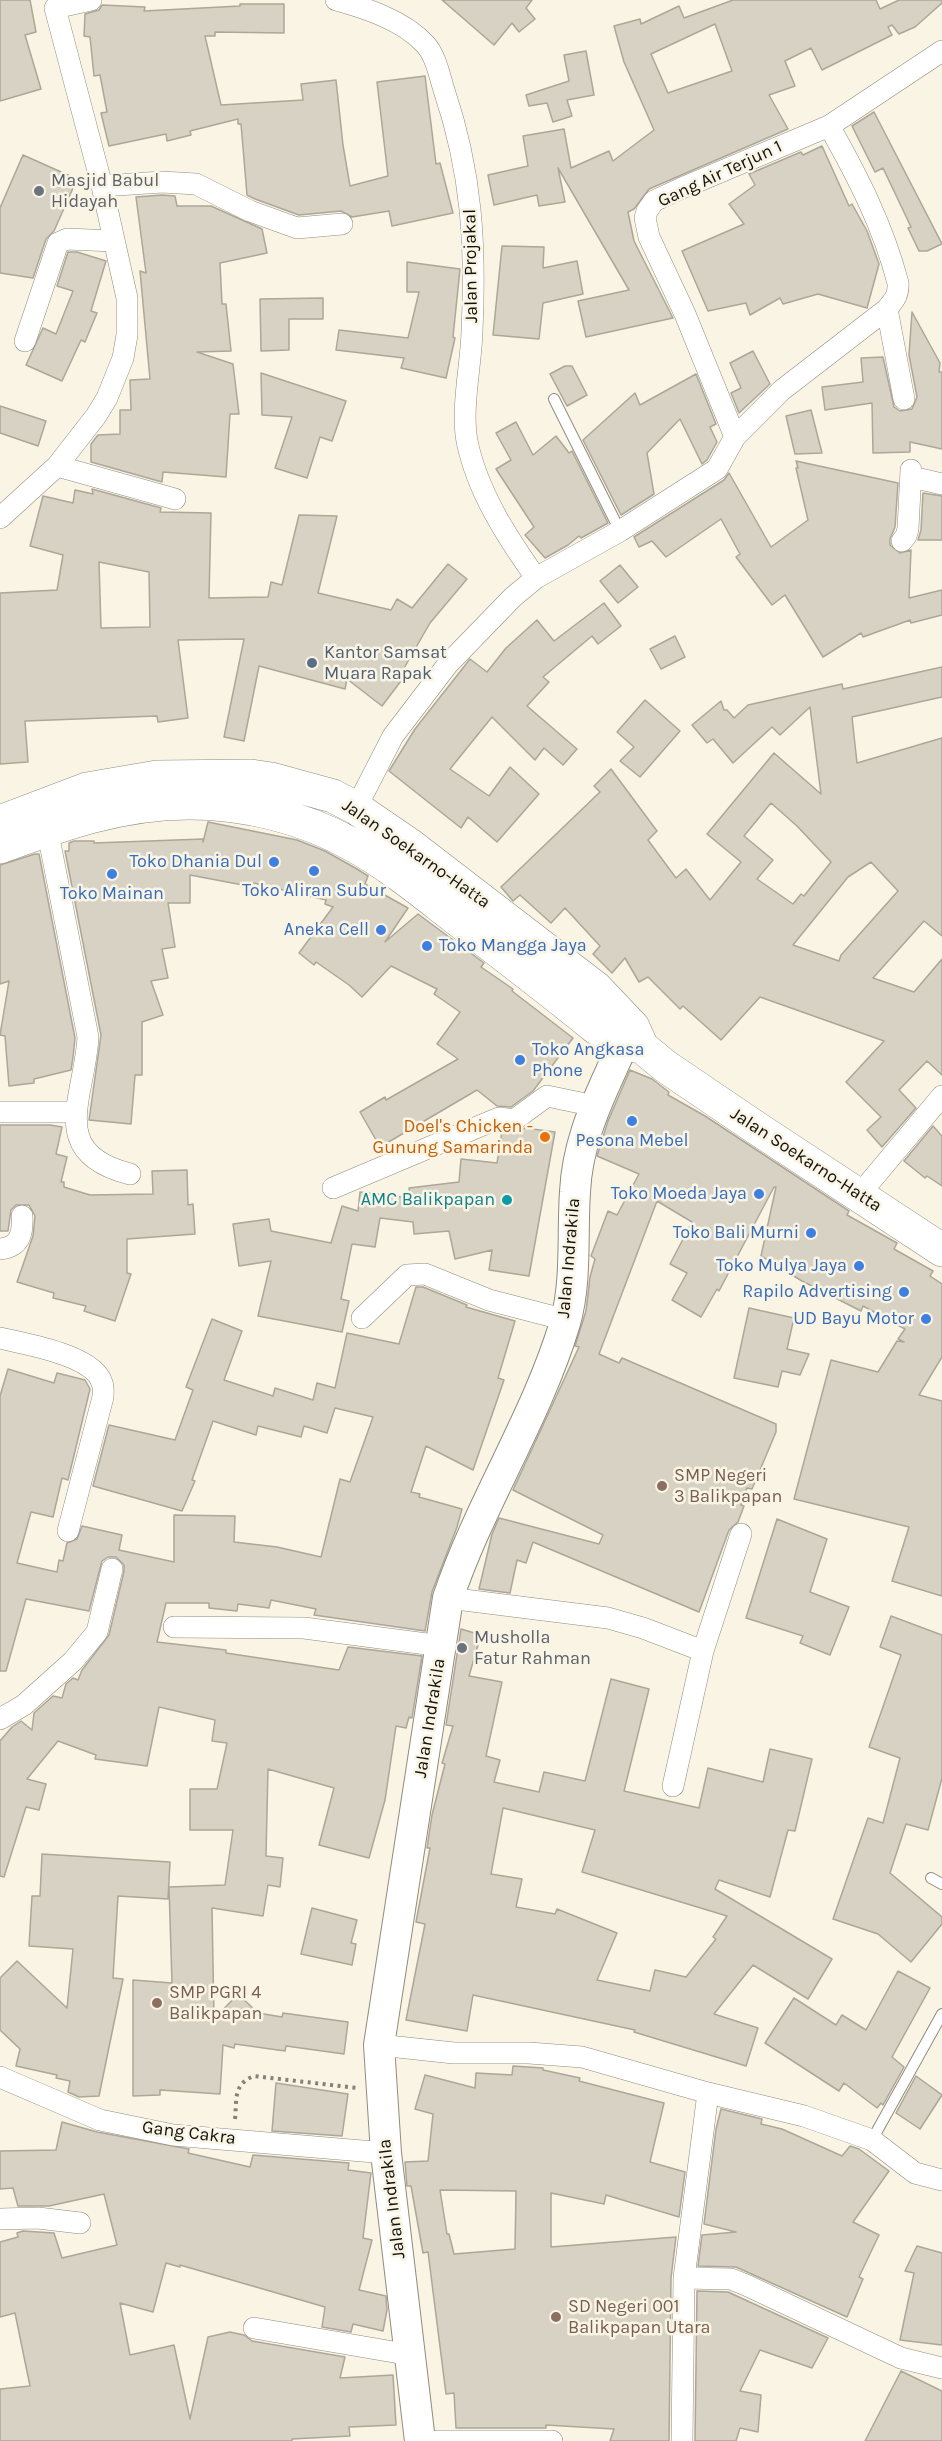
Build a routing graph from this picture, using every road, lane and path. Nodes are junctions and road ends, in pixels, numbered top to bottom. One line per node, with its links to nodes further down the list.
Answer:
1 (91, 0): 3 (street)
2 (336, 0): 20 (street, Jalan Projakal)
3 (53, 4): 6 (street)
4 (942, 51): 5 (street, Gang Air Terjun 1)
5 (830, 126): 9 (street); 13 (street, Gang Air Terjun 1)
6 (102, 186): 7 (street); 8 (street)
7 (342, 224)
8 (114, 241): 10 (street); 14 (street)
9 (887, 309): 12 (street); 13 (street)
10 (25, 341)
11 (554, 399): 18 (lane)
12 (904, 399)
13 (735, 437): 18 (street)
14 (57, 466): 16 (street); 17 (street)
15 (942, 484): 19 (street)
16 (175, 499)
17 (0, 518)
18 (620, 531): 20 (street)
19 (902, 541)
20 (536, 578): 21 (street)
21 (356, 808): 22 (highway, Jalan Soekarno-Hatta); 25 (highway, Jalan Soekarno-Hatta)
22 (0, 822)
23 (47, 828): 24 (highway, Jalan Soekarno-Hatta); 25 (highway, Jalan Soekarno-Hatta); 29 (street)
24 (0, 847)
25 (632, 1039): 27 (street, Jalan Indrakila); 32 (highway, Jalan Soekarno-Hatta)
26 (942, 1096): 32 (street)
27 (595, 1106): 31 (street); 37 (street, Jalan Indrakila)
28 (0, 1112): 29 (street)
29 (75, 1112): 30 (street)
30 (130, 1174)
31 (333, 1188)
32 (859, 1195): 35 (highway, Jalan Soekarno-Hatta)
33 (22, 1216): 34 (street)
34 (0, 1249)
35 (942, 1250)
36 (362, 1318): 37 (street)
37 (566, 1320): 42 (street, Jalan Indrakila)
38 (0, 1338): 39 (street)
39 (68, 1531)
40 (741, 1534): 45 (street)
41 (112, 1569): 46 (street)
42 (448, 1598): 44 (street, Jalan Indrakila); 45 (street)
43 (174, 1627): 44 (street)
44 (442, 1646): 51 (street, Jalan Indrakila)
45 (703, 1652): 47 (street)
46 (0, 1719)
47 (673, 1786)
48 (931, 1878): 49 (lane)
49 (942, 1884)
50 (942, 2014): 56 (lane)
51 (379, 2045): 53 (street, Jalan Indrakila); 54 (street)
52 (0, 2077): 55 (street, Gang Cakra)
53 (381, 2090): 55 (path); 57 (street, Jalan Indrakila)
54 (708, 2093): 56 (street); 61 (street)
55 (230, 2139): 57 (street, Gang Cakra)
56 (872, 2140): 58 (street)
57 (386, 2153): 63 (street, Jalan Indrakila)
58 (942, 2180)
59 (0, 2219): 60 (street)
60 (80, 2223)
61 (684, 2278): 64 (street); 68 (street)
62 (254, 2328): 63 (street)
63 (411, 2355): 65 (street, Jalan Indrakila)
64 (942, 2368)
65 (420, 2441)
66 (437, 2441): 67 (street)
67 (552, 2441)
68 (682, 2441)

